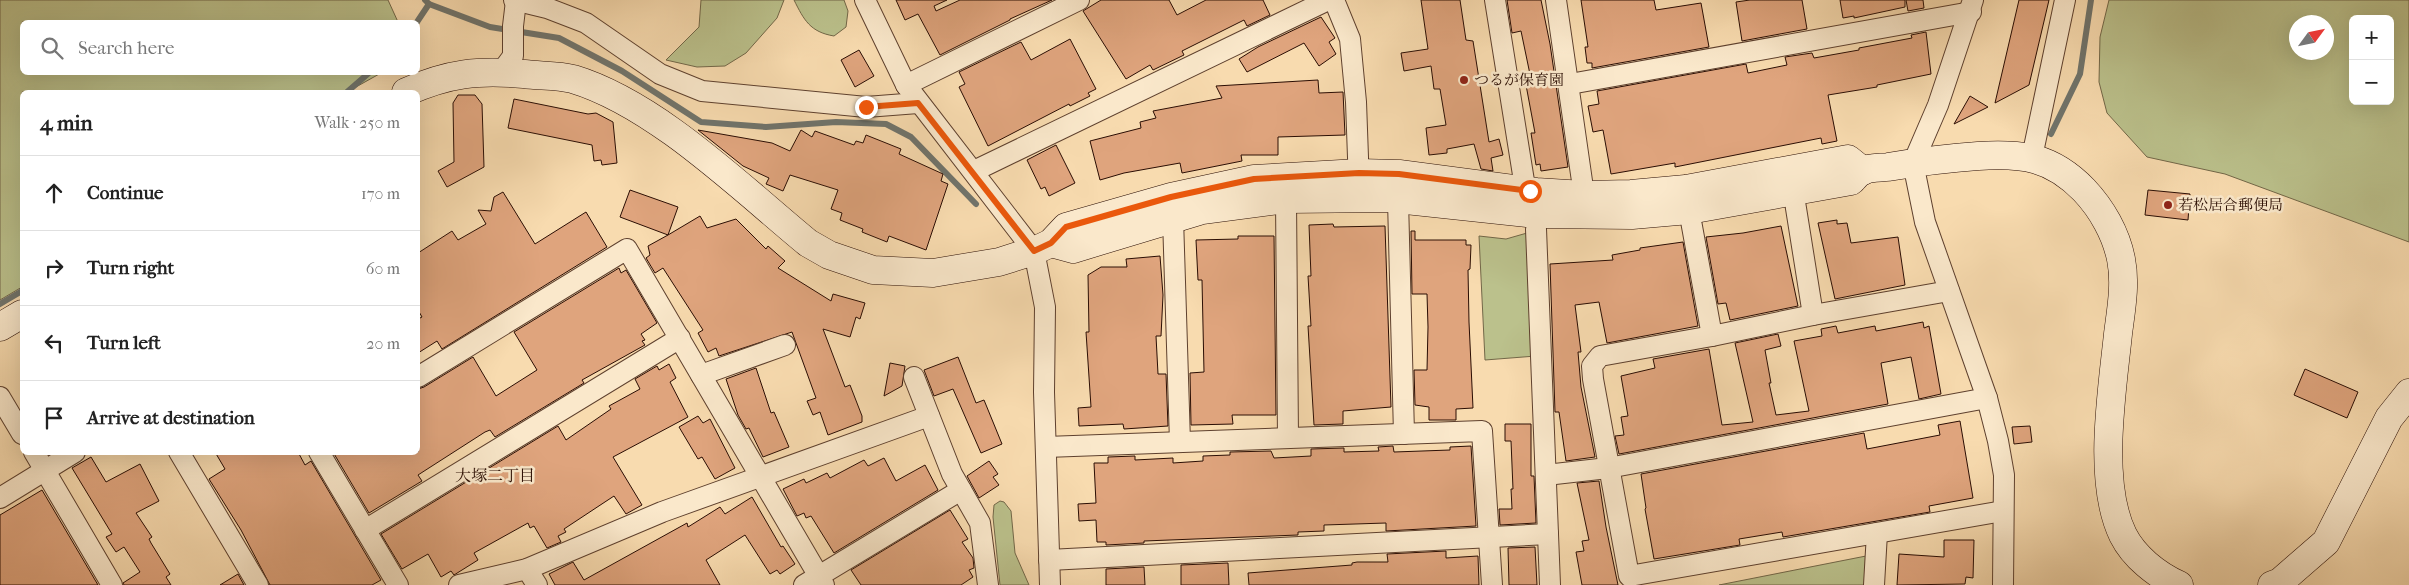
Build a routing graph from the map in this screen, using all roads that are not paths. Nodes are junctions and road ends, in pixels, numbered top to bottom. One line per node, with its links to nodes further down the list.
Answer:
1 (515, 0): 10 (street); 14 (street)
2 (865, 0): 11 (street)
3 (1079, 0): 11 (street)
4 (1328, 0): 18 (street)
5 (1334, 0): 20 (street)
6 (1495, 0): 19 (street)
7 (1556, 0): 12 (street)
8 (2066, 0): 15 (street)
9 (1972, 6): 12 (street); 16 (street)
10 (508, 64): 13 (street); 28 (street)
11 (906, 84): 14 (street)
12 (1570, 84): 22 (street)
13 (410, 90)
14 (918, 103): 18 (street)
15 (2032, 157): 16 (street); 76 (street)
16 (1913, 163): 17 (street); 29 (street)
17 (1863, 170): 21 (street); 22 (street)
18 (974, 171): 28 (street)
19 (1524, 181)
20 (1359, 185): 22 (street); 23 (street); 24 (street); 28 (street)
21 (1791, 190): 25 (street); 31 (street)
22 (1584, 195)
23 (1286, 199): 26 (street); 45 (street)
24 (1398, 200): 25 (street); 44 (street)
25 (1689, 210): 33 (street)
26 (1174, 218): 28 (street); 46 (street)
27 (1536, 229): 54 (street)
28 (1043, 247): 47 (street)
29 (1949, 291): 31 (street); 41 (street)
30 (20, 315): 32 (street)
31 (1813, 315): 33 (street)
32 (0, 327)
33 (1712, 336): 52 (street)
34 (680, 338): 36 (street); 37 (street); 59 (street)
35 (785, 345): 36 (street)
36 (701, 375): 55 (street)
37 (420, 376)
38 (914, 377): 42 (street)
39 (2409, 393): 77 (street)
40 (0, 397): 43 (street)
41 (1987, 398): 52 (street); 58 (street)
42 (929, 416): 55 (street); 56 (street)
43 (20, 431)
44 (1404, 434): 45 (street); 62 (street)
45 (1288, 438): 46 (street)
46 (1180, 442): 47 (street)
47 (1046, 447): 63 (street)
48 (36, 455): 53 (street)
49 (70, 455): 53 (street)
50 (181, 455): 67 (street)
51 (321, 455): 59 (street)
52 (1608, 468): 54 (street); 60 (street)
53 (45, 471): 57 (street); 66 (street)
54 (1546, 475): 61 (street)
55 (759, 476): 64 (street); 65 (street)
56 (961, 490): 65 (street); 70 (street)
57 (0, 498)
58 (2003, 511): 60 (street); 75 (street)
59 (365, 530): 68 (street)
60 (1877, 533): 74 (street)
61 (1548, 534): 62 (street); 73 (street)
62 (1490, 539): 63 (street); 72 (street)
63 (1049, 560): 71 (street)
64 (532, 577): 69 (street)
65 (815, 582)
66 (112, 585)
67 (258, 585)
68 (398, 585)
69 (459, 585)
70 (988, 585)
71 (1050, 585)
72 (1492, 585)
73 (1550, 585)
74 (1874, 585)
75 (2003, 585)
76 (2178, 585)
77 (2272, 585)

